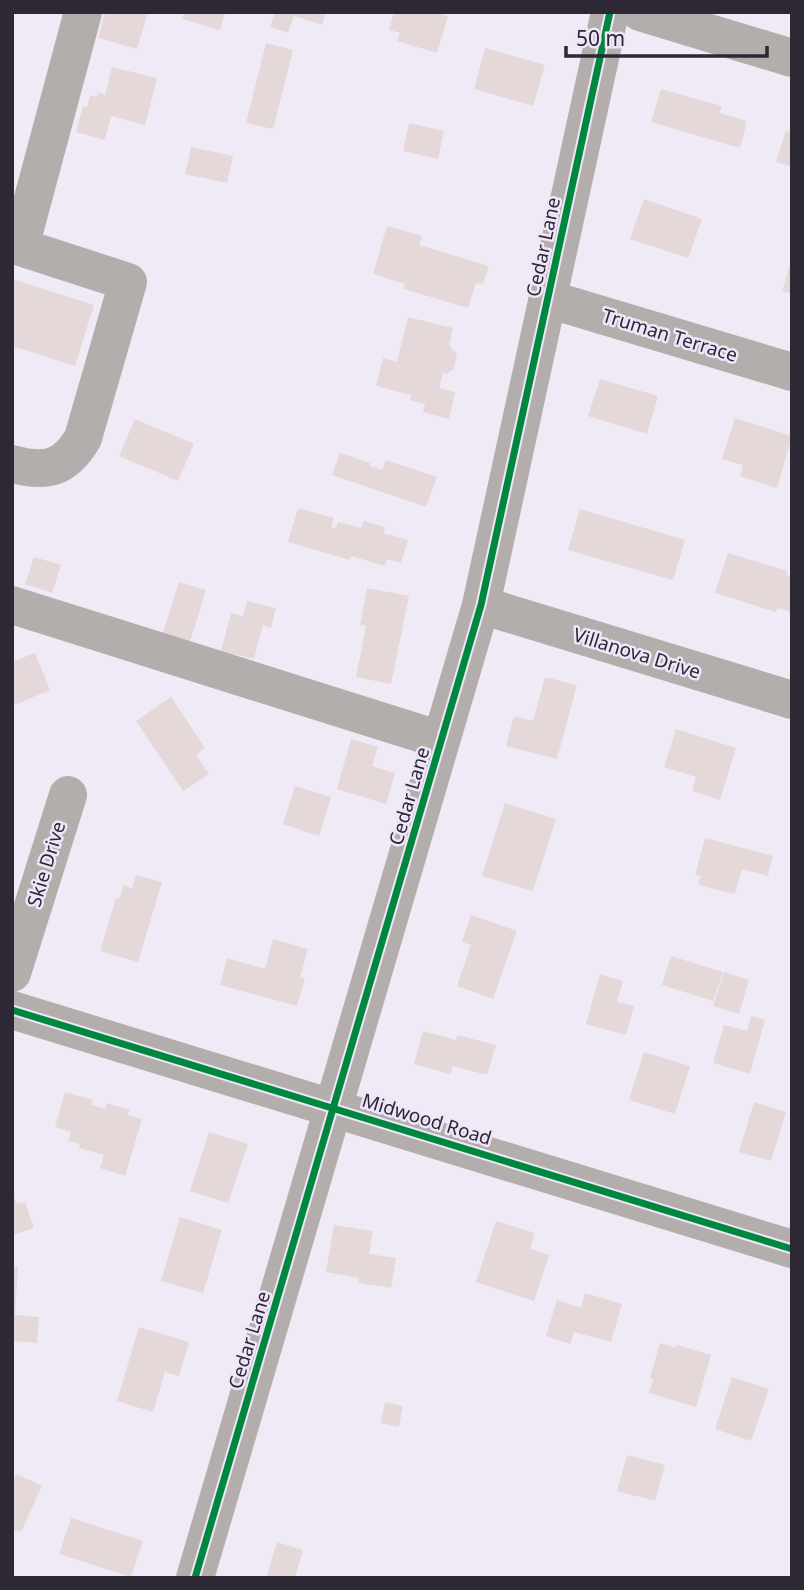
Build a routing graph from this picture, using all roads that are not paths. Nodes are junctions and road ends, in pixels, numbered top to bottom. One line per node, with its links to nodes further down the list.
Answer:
1 (83, 12): 8 (street)
2 (610, 12): 6 (street, Cedar Lane)
3 (640, 12): 4 (street)
4 (726, 25): 5 (street)
5 (792, 58)
6 (548, 299): 7 (street, Truman Terrace); 10 (street, Cedar Lane)
7 (792, 372)
8 (12, 464)
9 (12, 605): 12 (street)
10 (481, 605): 11 (street, Villanova Drive); 12 (street, Cedar Lane)
11 (792, 700)
12 (442, 740): 16 (street, Cedar Lane)
13 (68, 795): 14 (street, Skie Drive)
14 (12, 973)
15 (12, 1010): 16 (street, Midwood Road)
16 (335, 1107): 17 (street, Midwood Road); 18 (street, Cedar Lane)
17 (792, 1249)
18 (195, 1578)

